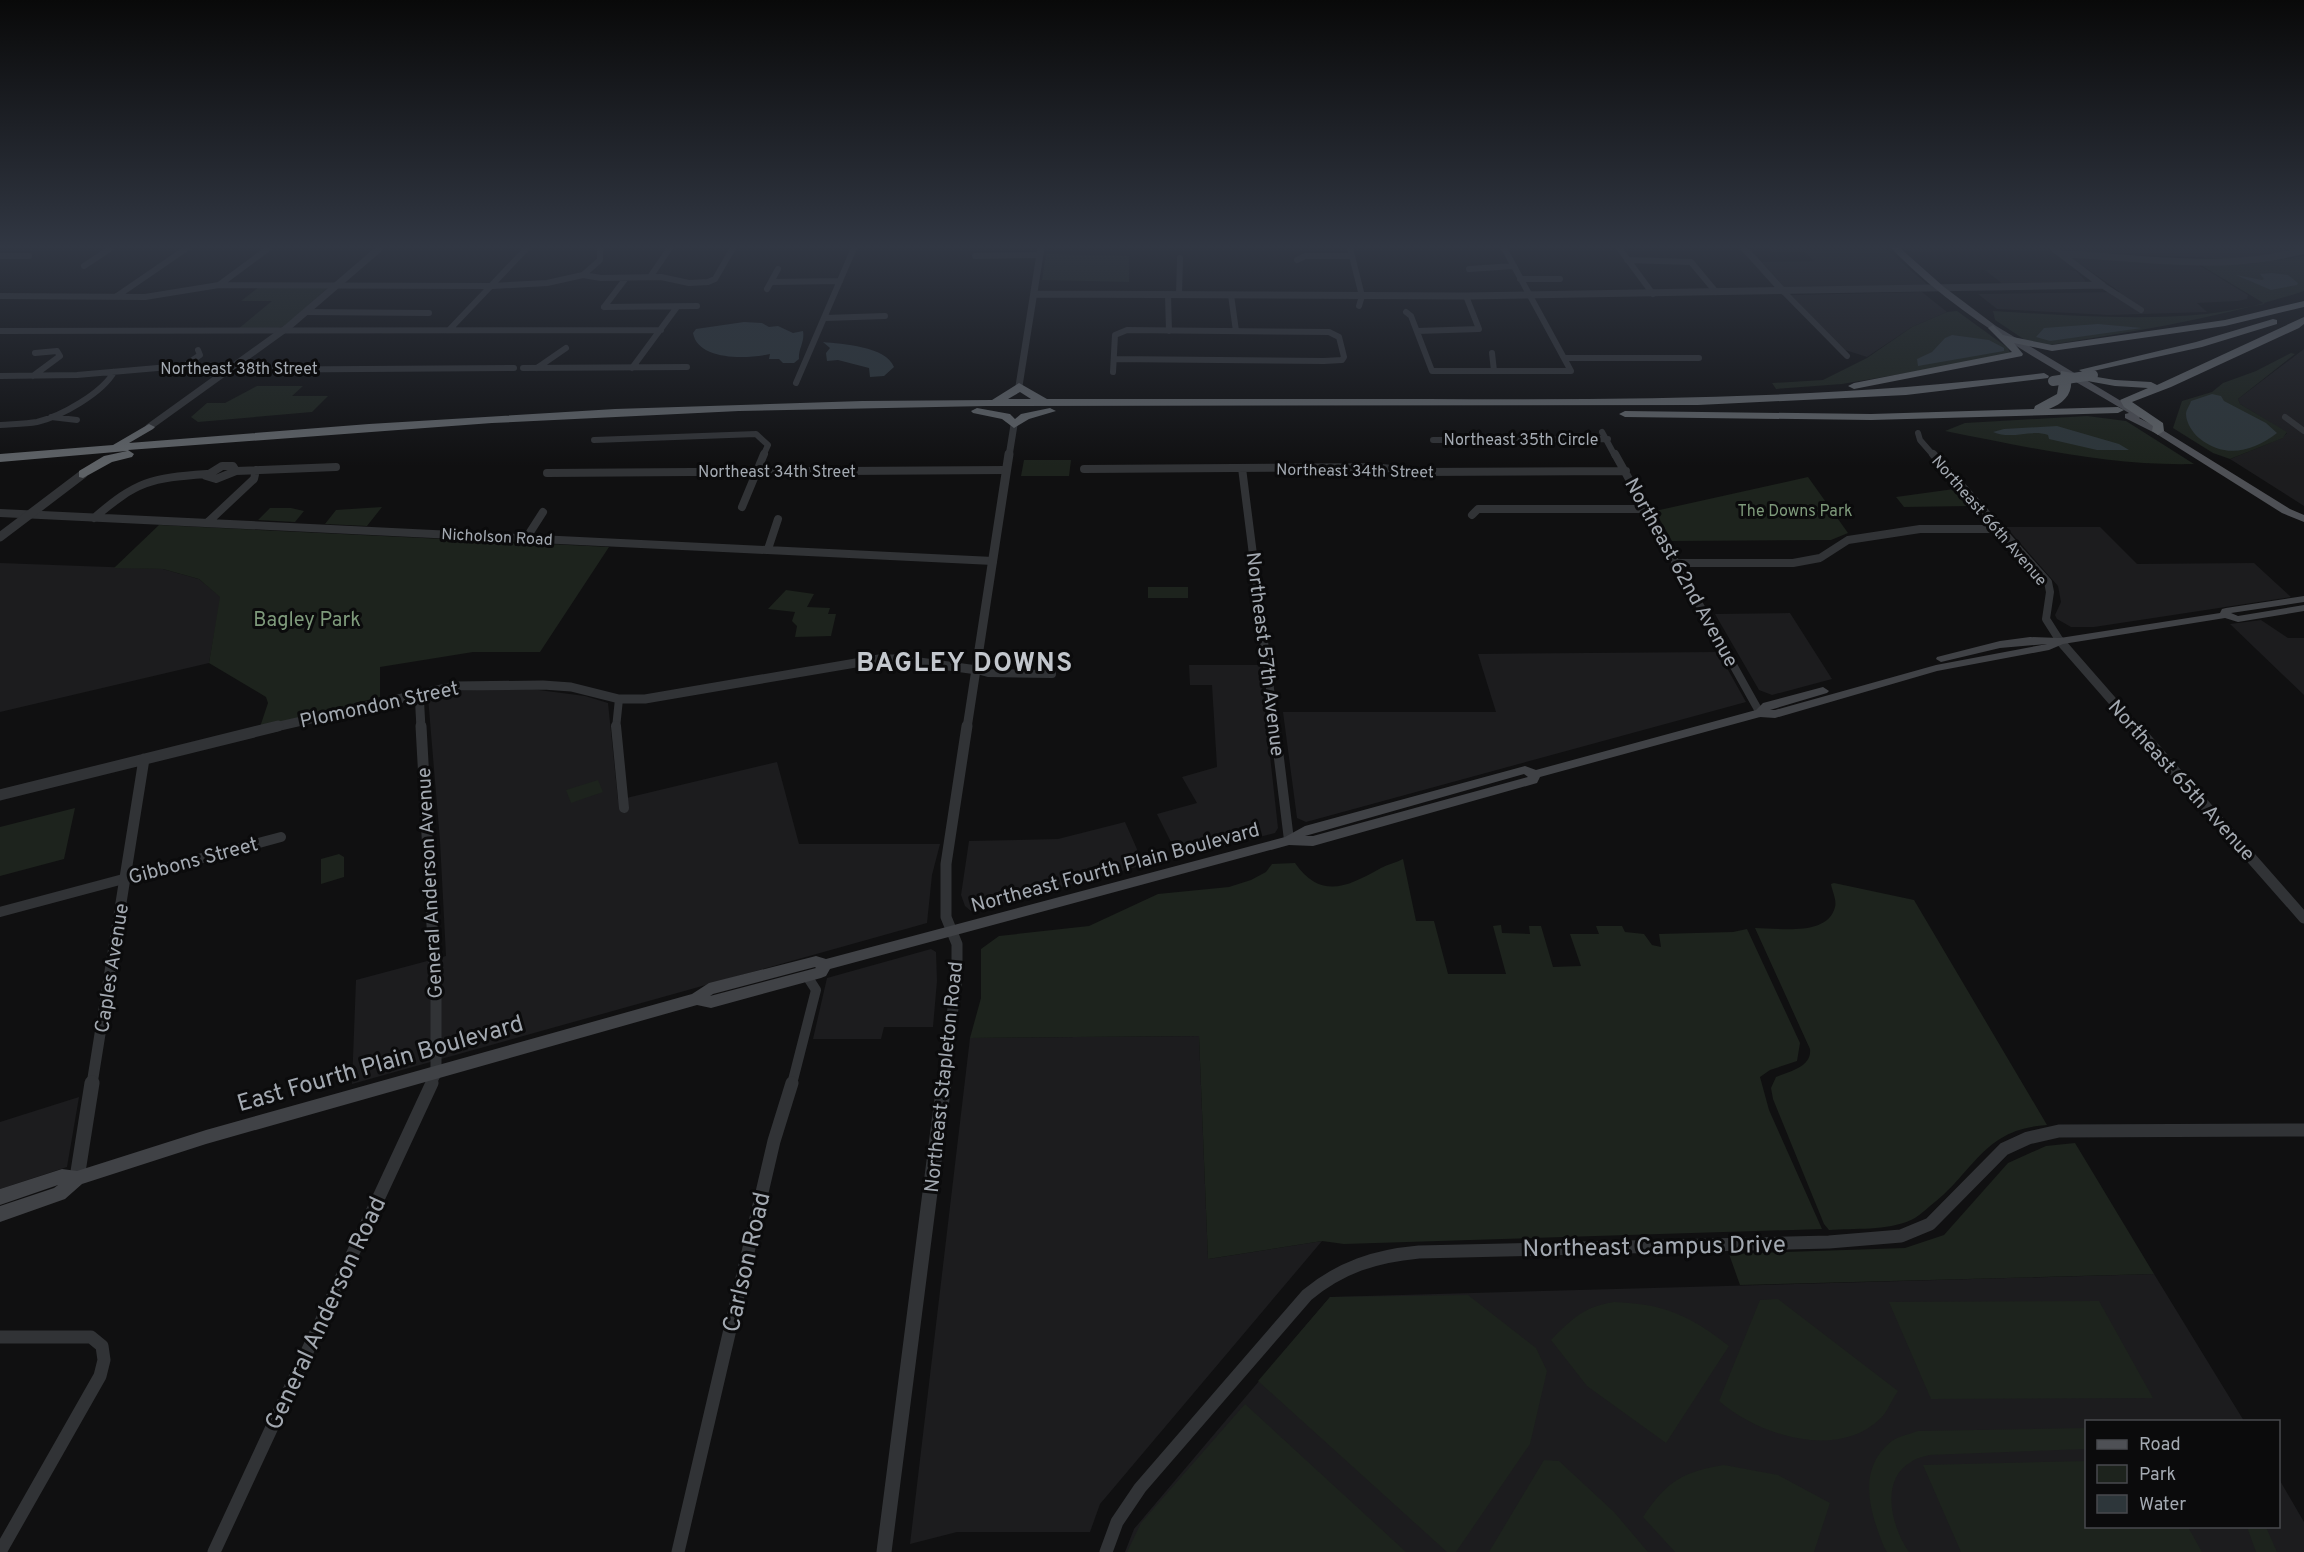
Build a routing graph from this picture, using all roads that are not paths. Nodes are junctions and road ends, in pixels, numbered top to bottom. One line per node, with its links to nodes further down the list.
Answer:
1 (296, 320): 20 (street)
2 (458, 320): 17 (street)
3 (668, 320): 18 (street)
4 (824, 320): 50 (street)
5 (1030, 320): 51 (street)
6 (1169, 320): 21 (street)
7 (1235, 320): 22 (street)
8 (1413, 320): 23 (street)
9 (1476, 320): 23 (street)
10 (1542, 320): 31 (street)
11 (1813, 320): 30 (street)
12 (1983, 320): 16 (main road)
13 (2240, 320): 25 (highway)
14 (2292, 320): 45 (highway)
15 (2300, 320): 49 (highway)
16 (1993, 328): 24 (main road); 36 (highway)
17 (450, 329): 18 (street); 20 (street)
18 (661, 330): 40 (street)
19 (0, 331): 20 (street)
20 (284, 331): 41 (street)
21 (1169, 331): 22 (street); 33 (street)
22 (1236, 331): 33 (street)
23 (1417, 331): 42 (street)
24 (2006, 337): 25 (highway); 45 (main road)
25 (2093, 342): 45 (highway)
26 (566, 348): 39 (street)
27 (198, 350): 34 (street)
28 (35, 353): 47 (street)
29 (1492, 353): 42 (street)
30 (1847, 356)
31 (1564, 358): 32 (street); 42 (street)
32 (1699, 358)
33 (1114, 359): 44 (street)
34 (184, 366): 41 (street, Northeast 38th Street); 43 (street, Northeast 38th Street)
35 (687, 367): 40 (street)
36 (1966, 367): 45 (highway); 52 (highway)
37 (513, 368): 41 (street, Northeast 38th Street)
38 (523, 368): 39 (street)
39 (537, 368): 40 (street)
40 (632, 368)
41 (229, 370): 64 (street)
42 (1494, 371)
43 (114, 372): 47 (street, Northeast 38th Street); 59 (street)
44 (1113, 372)
45 (2077, 375): 48 (highway, bridge); 49 (highway); 57 (main road); 58 (highway); 66 (main road)
46 (0, 376): 47 (street, Northeast 38th Street)
47 (33, 376)
48 (2048, 379): 52 (highway); 55 (highway)
49 (2179, 379): 66 (highway)
50 (796, 383)
51 (1019, 386): 53 (highway); 54 (highway)
52 (1419, 402): 54 (highway)
53 (983, 403): 54 (highway); 71 (highway)
54 (1107, 406): 55 (highway); 56 (highway); 63 (highway)
55 (1450, 409): 58 (highway)
56 (916, 410): 63 (highway); 73 (highway)
57 (2118, 410): 58 (highway); 66 (main road)
58 (2016, 412)
59 (51, 417): 61 (street); 62 (street)
60 (2285, 417): 65 (street)
61 (77, 420)
62 (0, 425)
63 (1014, 425): 81 (street, Northeast Stapleton Road)
64 (149, 427): 71 (highway); 72 (highway)
65 (2304, 431)
66 (2158, 432): 90 (main road)
67 (1918, 433): 100 (street, Northeast 66th Avenue)
68 (1605, 436): 70 (street, Northeast 35th Circle); 84 (street, Northeast 62nd Avenue)
69 (594, 440): 83 (street)
70 (1433, 440)
71 (157, 444): 72 (highway)
72 (95, 449): 74 (highway)
73 (141, 452): 75 (highway); 86 (highway)
74 (0, 458)
75 (69, 458): 76 (highway); 86 (highway)
76 (0, 464)
77 (336, 467): 80 (street)
78 (1242, 468): 79 (street, Northeast 34th Street); 84 (street, Northeast 34th Street); 119 (street, Northeast 57th Avenue)
79 (1084, 469)
80 (256, 470): 82 (street); 98 (street)
81 (1006, 470): 83 (street, Northeast 34th Street); 104 (street, Northeast Stapleton Road)
82 (236, 471): 87 (street); 87 (street)
83 (758, 471): 85 (street, Northeast 34th Street); 88 (street)
84 (1626, 471): 89 (street, Northeast 62nd Avenue)
85 (548, 473)
86 (83, 474): 93 (street)
87 (207, 474): 95 (street)
88 (742, 507)
89 (1647, 509): 94 (street); 105 (street, Northeast 62nd Avenue)
90 (2286, 511): 97 (main road); 99 (main road)
91 (543, 512): 102 (street)
92 (0, 513): 93 (street, Nicholson Road)
93 (29, 515): 95 (street, Nicholson Road); 101 (street)
94 (1472, 515)
95 (94, 518): 98 (street, Nicholson Road)
96 (778, 519): 103 (street)
97 (2304, 519)
98 (207, 523): 102 (street, Nicholson Road)
99 (2304, 528)
100 (2000, 529): 105 (street); 109 (street, Northeast 66th Avenue)
101 (0, 537)
102 (528, 537): 103 (street, Nicholson Road)
103 (768, 549): 104 (street, Nicholson Road)
104 (993, 561): 110 (street, Northeast Stapleton Road)
105 (1677, 563): 114 (street, Northeast 62nd Avenue)
106 (2304, 598): 108 (main road, Northeast Fourth Plain Boulevard)
107 (2304, 608): 108 (main road, Northeast Fourth Plain Boulevard)
108 (2225, 615): 109 (main road, Northeast Fourth Plain Boulevard)
109 (2060, 641): 114 (main road, Northeast Fourth Plain Boulevard); 122 (street, Northeast 65th Avenue)
110 (976, 670): 111 (street); 113 (street, Plomondon Street); 123 (street, Northeast Stapleton Road)
111 (1052, 674)
112 (419, 692): 113 (street, Plomondon Street); 115 (street, Plomondon Street); 127 (street, General Anderson Avenue)
113 (619, 699): 117 (street)
114 (1760, 713): 119 (main road, Northeast Fourth Plain Boulevard)
115 (144, 759): 116 (street, Plomondon Street); 120 (street, Caples Avenue)
116 (0, 795)
117 (624, 808)
118 (281, 837): 120 (street, Gibbons Street)
119 (1289, 840): 123 (main road, Northeast Fourth Plain Boulevard)
120 (126, 878): 121 (street, Gibbons Street); 129 (street, Caples Avenue)
121 (0, 912)
122 (2304, 918)
123 (951, 930): 124 (main road, East Fourth Plain Boulevard); 136 (street, Northeast Stapleton Road)
124 (825, 966): 125 (main road, East Fourth Plain Boulevard); 126 (main road, East Fourth Plain Boulevard)
125 (807, 976): 126 (main road, East Fourth Plain Boulevard); 135 (street, Carlson Road)
126 (697, 999): 127 (main road, East Fourth Plain Boulevard)
127 (436, 1074): 129 (main road, East Fourth Plain Boulevard); 134 (street, General Anderson Road)
128 (2304, 1130): 137 (street, Northeast Campus Drive)
129 (77, 1178): 130 (main road, East Fourth Plain Boulevard); 131 (main road, East Fourth Plain Boulevard)
130 (0, 1197)
131 (0, 1214)
132 (0, 1337): 133 (street)
133 (0, 1552)
134 (214, 1552)
135 (678, 1552)
136 (884, 1552)
137 (1106, 1552)

